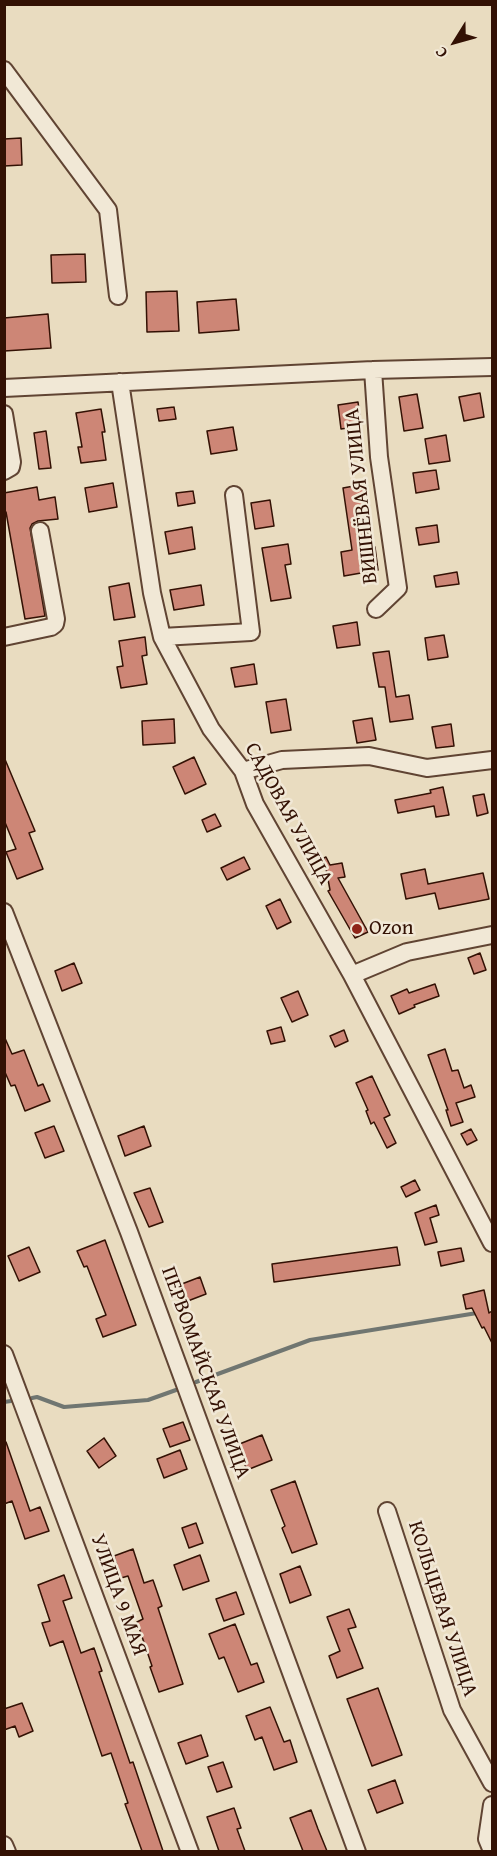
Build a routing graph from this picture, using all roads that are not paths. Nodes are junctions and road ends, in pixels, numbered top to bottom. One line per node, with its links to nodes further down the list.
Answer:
1 (4, 70): 2 (street)
2 (118, 296)
3 (492, 367): 4 (street)
4 (373, 370): 5 (street); 11 (street, ВИШНЁВАЯ УЛИЦА)
5 (120, 382): 6 (street); 13 (street, САДОВАЯ УЛИЦА)
6 (4, 388)
7 (4, 414): 8 (street)
8 (4, 471)
9 (234, 495): 13 (street)
10 (40, 531): 12 (street)
11 (376, 609)
12 (4, 637)
13 (162, 637): 15 (street, САДОВАЯ УЛИЦА)
14 (492, 760): 15 (street)
15 (243, 771): 18 (street, САДОВАЯ УЛИЦА)
16 (4, 912): 27 (street, ПЕРВОМАЙСКАЯ УЛИЦА)
17 (492, 935): 18 (street)
18 (352, 975): 19 (street, САДОВАЯ УЛИЦА)
19 (492, 1243)
20 (4, 1354): 26 (street, УЛИЦА 9 МАЯ)
21 (387, 1511): 22 (street, КОЛЬЦЕВАЯ УЛИЦА)
22 (492, 1783)
23 (492, 1805): 28 (street)
24 (4, 1845): 25 (street)
25 (7, 1851)
26 (190, 1851)
27 (357, 1851)
28 (492, 1851)

